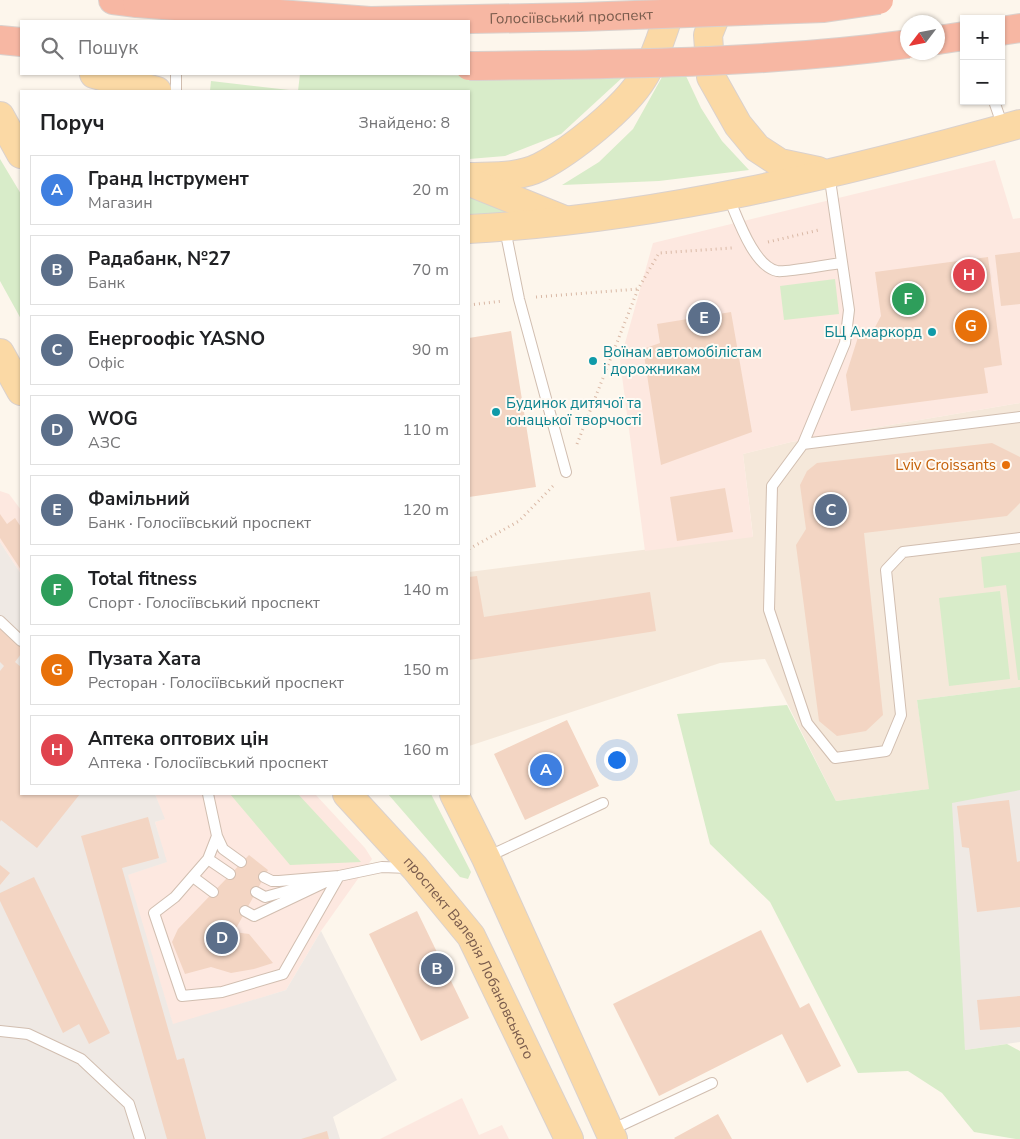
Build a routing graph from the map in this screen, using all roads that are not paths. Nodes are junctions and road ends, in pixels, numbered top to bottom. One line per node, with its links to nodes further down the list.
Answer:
1 (178, 0): 7 (lane)
2 (235, 0): 8 (lane)
3 (672, 0): 30 (main road)
4 (722, 0): 29 (main road)
5 (879, 0): 10 (highway, Голосіївський проспект, bridge)
6 (134, 1): 9 (highway, Голосіївський проспект, bridge)
7 (178, 14)
8 (223, 20)
9 (358, 20)
10 (423, 20)
11 (1020, 28): 12 (highway)
12 (1005, 30)
13 (960, 37): 14 (highway)
14 (945, 39)
15 (0, 40): 16 (highway)
16 (20, 42)
17 (900, 45): 20 (highway, bridge)
18 (0, 49): 19 (main road)
19 (20, 55)
20 (470, 66)
21 (98, 75): 23 (main road)
22 (176, 75): 24 (lane)
23 (153, 90)
24 (176, 90)
25 (997, 105): 27 (lane)
26 (0, 116): 28 (main road)
27 (1012, 126): 29 (main road)
28 (20, 152)
29 (829, 173): 32 (main road); 36 (lane)
30 (470, 177)
31 (470, 181): 33 (main road)
32 (728, 195): 33 (main road); 36 (lane)
33 (566, 221): 34 (main road)
34 (505, 227): 35 (main road); 41 (lane)
35 (470, 229)
36 (842, 263): 40 (lane)
37 (0, 353): 38 (main road)
38 (19, 387)
39 (1020, 417): 40 (lane)
40 (803, 444): 42 (lane)
41 (566, 472)
42 (1020, 538)
43 (0, 621): 44 (lane)
44 (20, 639)
45 (208, 795): 49 (lane)
46 (348, 795): 53 (main road, проспект Валерія Лобановського)
47 (454, 795): 50 (main road)
48 (603, 803): 50 (lane)
49 (217, 836): 51 (lane); 52 (lane)
50 (486, 858): 63 (main road)
51 (208, 859): 54 (lane); 56 (lane)
52 (241, 862)
53 (415, 868): 55 (lane); 65 (main road, проспект Валерія Лобановського)
54 (230, 874)
55 (339, 876): 56 (lane); 57 (lane); 59 (lane); 60 (lane)
56 (193, 877): 58 (lane)
57 (264, 877)
58 (213, 892)
59 (256, 892)
60 (245, 911)
61 (0, 1031): 64 (lane)
62 (712, 1083): 63 (lane)
63 (611, 1135)
64 (140, 1139)
65 (569, 1139)

